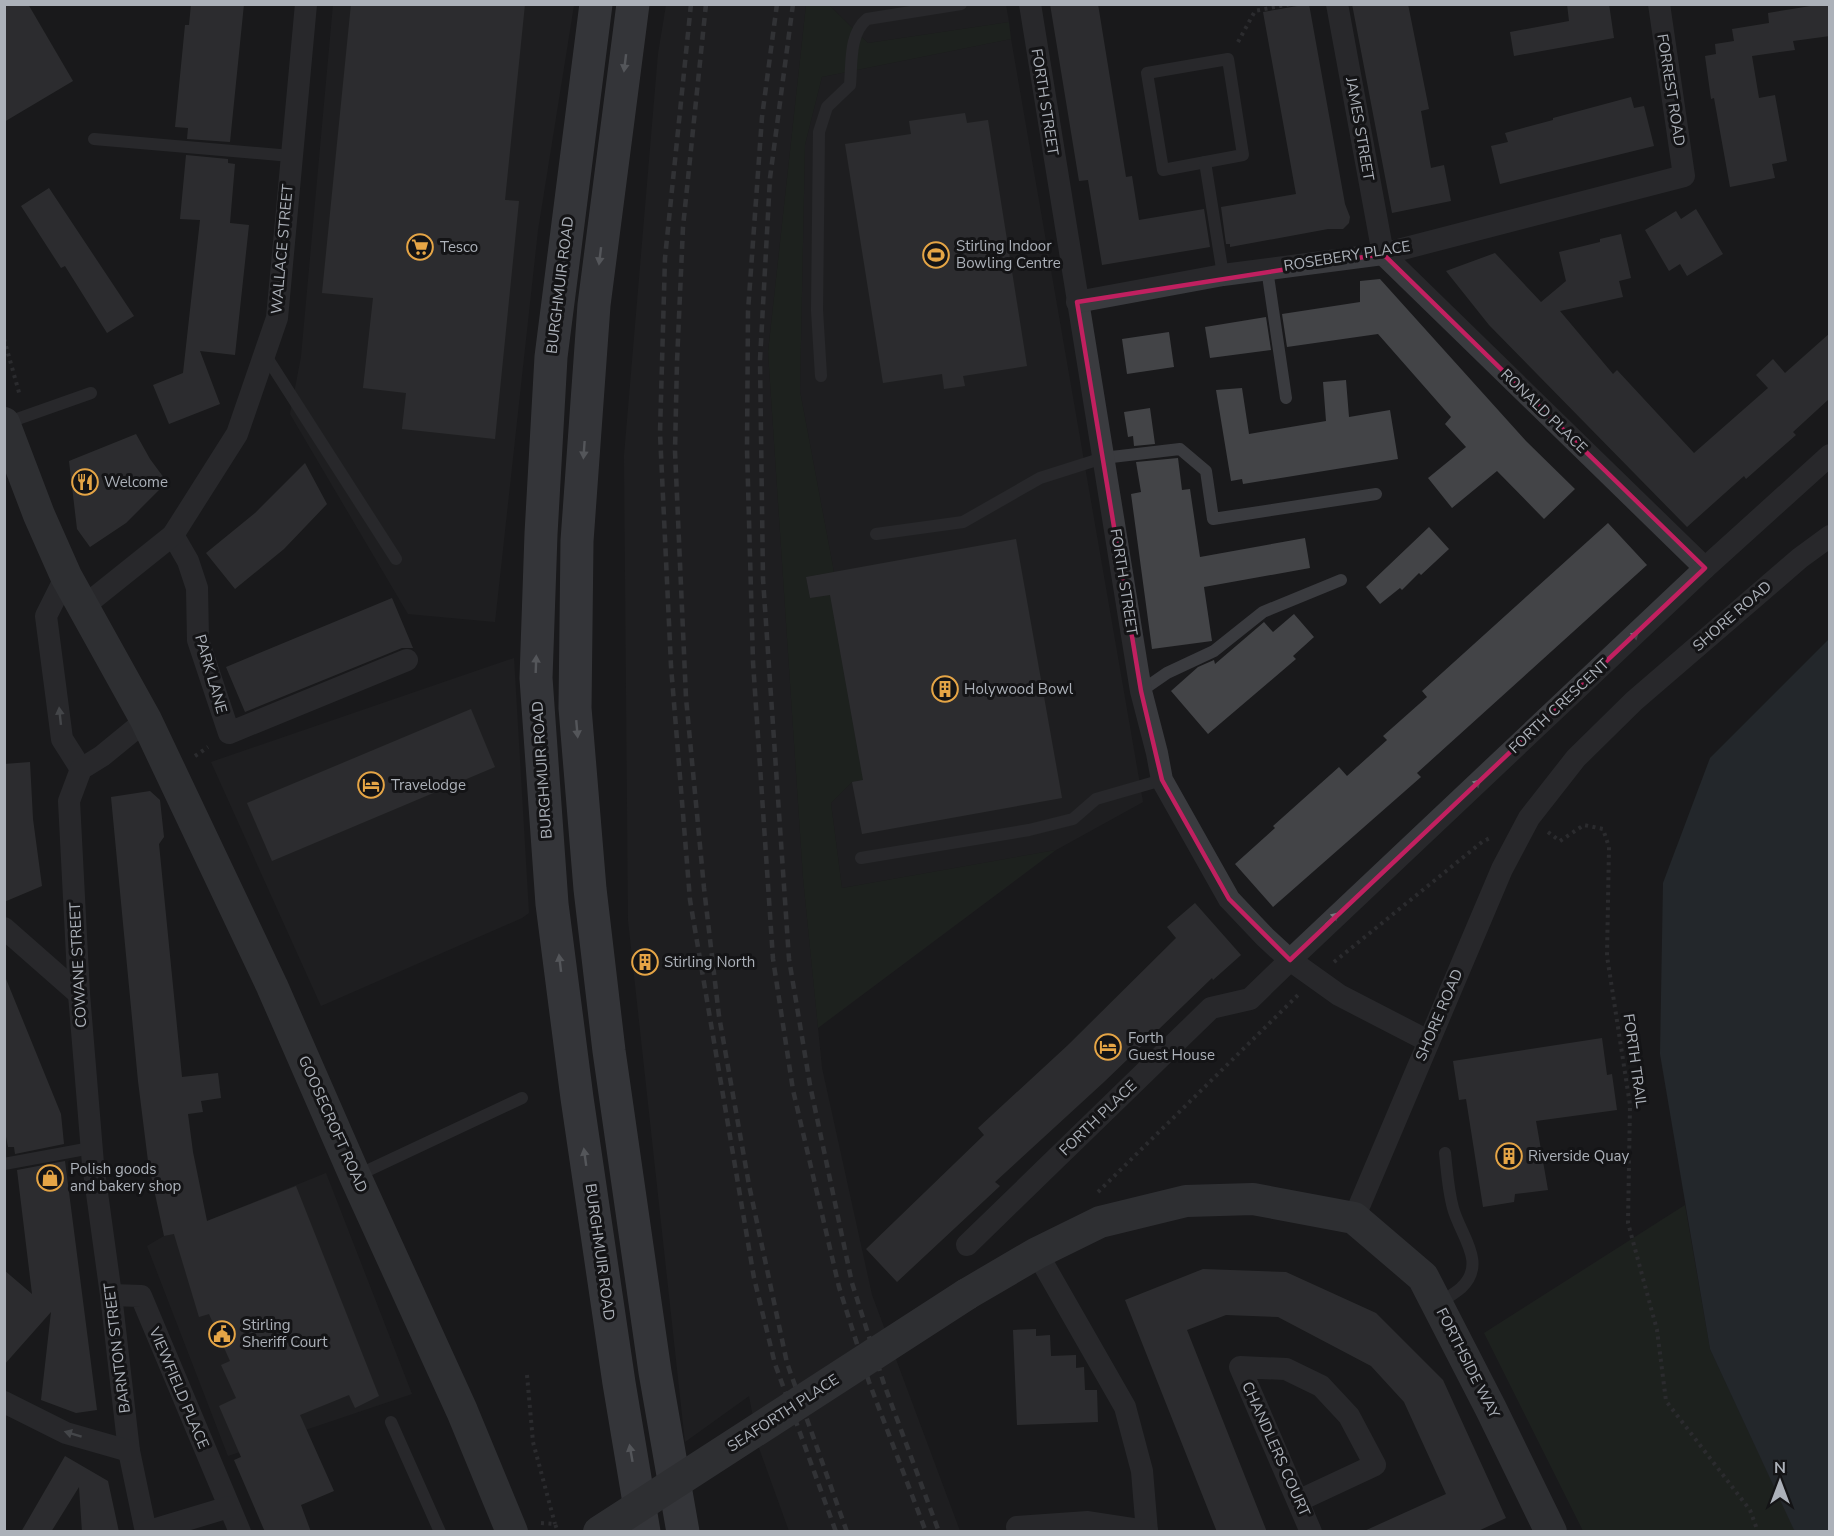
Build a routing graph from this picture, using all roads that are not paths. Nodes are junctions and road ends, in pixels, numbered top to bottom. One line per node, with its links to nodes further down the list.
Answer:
1 (306, 4): 9 (street, WALLACE STREET)
2 (596, 4): 64 (main road, BURGHMUIR ROAD, one-way to 2)
3 (633, 4): 65 (main road, one-way to 65)
4 (961, 4): 17 (lane)
5 (1029, 4): 15 (street, FORTH STREET)
6 (1337, 4): 12 (street, JAMES STREET)
7 (1659, 4): 11 (street, FORREST ROAD)
8 (94, 139): 9 (lane)
9 (291, 156): 16 (street, WALLACE STREET)
10 (1205, 162): 10 (lane); 14 (lane)
11 (1684, 176): 12 (street, ROSEBERY PLACE)
12 (1383, 254): 13 (street, ROSEBERY PLACE); 28 (street, RONALD PLACE)
13 (1267, 269): 14 (street, ROSEBERY PLACE); 19 (lane)
14 (1223, 275): 15 (street, ROSEBERY PLACE)
15 (1077, 302): 22 (street, FORTH STREET)
16 (264, 353): 25 (street, WALLACE STREET); 27 (lane)
17 (821, 376)
18 (91, 393): 20 (lane)
19 (1286, 398)
20 (4, 423): 29 (street)
21 (1830, 455): 28 (street, FORTH CRESCENT)
22 (1103, 458): 23 (lane); 24 (lane); 33 (street, FORTH STREET)
23 (1376, 494)
24 (876, 534)
25 (173, 535): 31 (street, WALLACE STREET); 32 (street, PARK LANE)
26 (1830, 536): 41 (street, SHORE ROAD)
27 (396, 559)
28 (1705, 568): 39 (street, FORTH CRESCENT, one-way to 28)
29 (66, 576): 31 (street); 35 (street, one-way to 29)
30 (1341, 580): 33 (lane)
31 (83, 607): 34 (street)
32 (407, 660)
33 (1141, 691): 36 (street, FORTH STREET)
34 (146, 720): 35 (street); 46 (street, GOOSECROFT ROAD)
35 (81, 769): 40 (street, COWANE STREET)
36 (1162, 780): 37 (lane); 39 (street, FORTH STREET)
37 (861, 858)
38 (4, 928): 40 (street)
39 (1290, 960): 41 (street, FORTH STREET); 48 (street, FORTH PLACE)
40 (79, 994): 44 (street, COWANE STREET)
41 (1428, 1041): 47 (street, SHORE ROAD)
42 (522, 1098): 46 (lane)
43 (1445, 1153): 51 (lane)
44 (92, 1156): 45 (lane); 50 (street, BARNTON STREET)
45 (4, 1164)
46 (355, 1176): 62 (street, GOOSECROFT ROAD)
47 (1354, 1218): 49 (street); 51 (street, FORTHSIDE WAY)
48 (967, 1245)
49 (1037, 1253): 58 (street); 63 (street, SEAFORTH PLACE, bridge)
50 (111, 1295): 54 (street, BARNTON STREET); 56 (street, VIEWFIELD PLACE)
51 (1437, 1304): 67 (street, FORTHSIDE WAY)
52 (4, 1402): 54 (street, one-way to 52)
53 (391, 1422): 61 (lane)
54 (129, 1450): 59 (street, BARNTON STREET)
55 (1298, 1501): 55 (street, CHANDLERS COURT); 66 (street, CHANDLERS COURT)
56 (229, 1507): 59 (street); 60 (street, VIEWFIELD PLACE)
57 (1017, 1527): 58 (street)
58 (1147, 1531)
59 (146, 1532)
60 (240, 1532)
61 (440, 1532)
62 (512, 1532)
63 (599, 1532)
64 (644, 1532)
65 (683, 1532)
66 (1311, 1532)
67 (1551, 1532)

